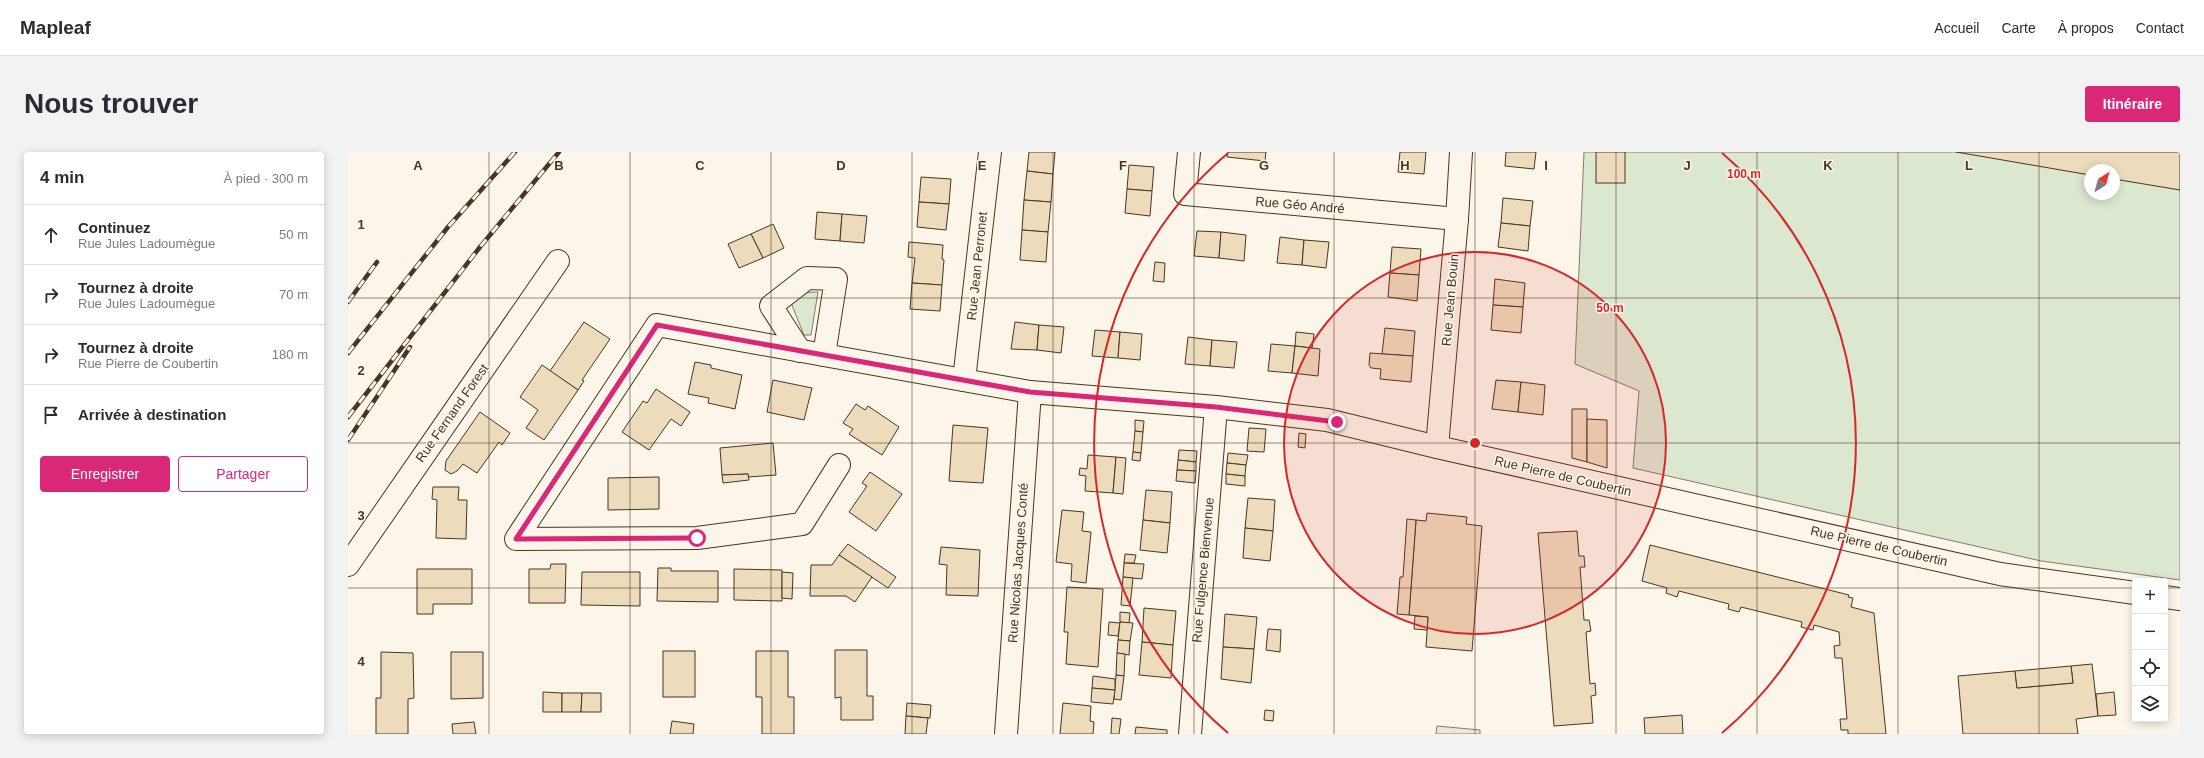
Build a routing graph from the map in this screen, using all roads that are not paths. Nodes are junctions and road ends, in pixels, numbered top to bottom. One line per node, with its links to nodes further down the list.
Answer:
1 (990, 152): 8 (street, Rue Jean Perronet)
2 (1189, 152): 4 (street, Rue Géo André)
3 (1461, 152): 4 (street, Rue Jean Bouin)
4 (1457, 219): 11 (street, Rue Jean Bouin)
5 (558, 261): 13 (street, Rue Fernand Forest)
6 (800, 351): 7 (street, Rue Pierre de Coubertin); 7 (street); 12 (street, Rue Pierre de Coubertin)
7 (824, 355): 8 (street, Rue Pierre de Coubertin)
8 (964, 380): 9 (street, Rue Pierre de Coubertin)
9 (1030, 392): 10 (street, Rue Pierre de Coubertin); 17 (street, Rue Nicolas Jacques Conté)
10 (1216, 407): 11 (street, Rue Pierre de Coubertin); 18 (street, Rue Fulgence Bienvenue)
11 (1437, 447): 14 (street, Rue Pierre de Coubertin)
12 (840, 464)
13 (348, 565)
14 (2132, 593)
15 (2168, 598): 16 (street)
16 (2180, 600)
17 (1006, 734)
18 (1190, 734)

